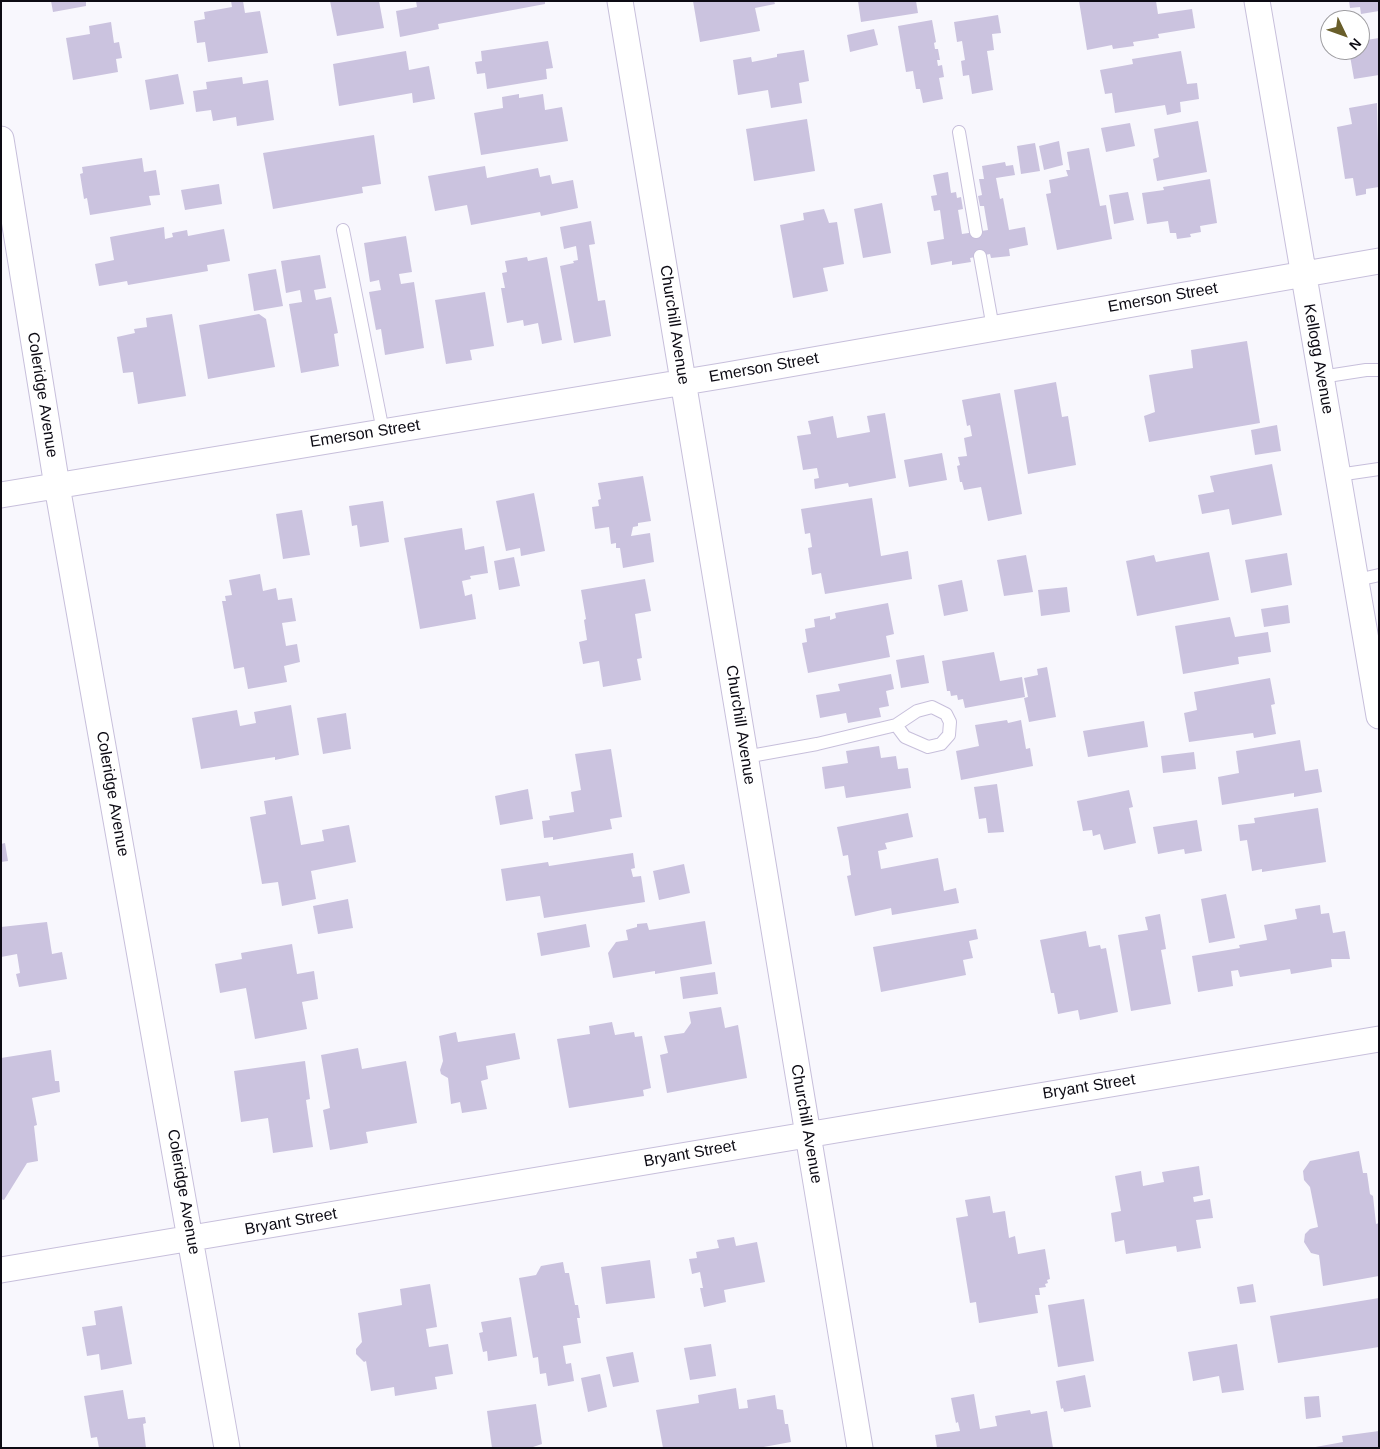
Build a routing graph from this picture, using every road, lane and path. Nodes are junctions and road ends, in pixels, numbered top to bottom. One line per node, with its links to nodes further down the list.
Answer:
1 (620, 1): 13 (street, Churchill Avenue)
2 (1257, 1): 9 (street, Kellogg Avenue)
3 (959, 132): 6 (lane)
4 (1, 139): 17 (street, Coleridge Avenue)
5 (343, 230): 14 (lane)
6 (976, 232)
7 (980, 256): 10 (lane)
8 (1379, 261): 9 (street, Emerson Street)
9 (1303, 274): 10 (street, Emerson Street); 12 (street, Kellogg Avenue)
10 (993, 328): 13 (street, Emerson Street)
11 (1379, 370): 12 (lane)
12 (1321, 377): 16 (street, Kellogg Avenue)
13 (683, 382): 14 (street, Emerson Street); 22 (street, Churchill Avenue)
14 (383, 431): 17 (street, Emerson Street)
15 (1379, 469): 16 (lane)
16 (1338, 475): 19 (street, Kellogg Avenue)
17 (57, 486): 18 (street, Emerson Street); 25 (street, Coleridge Avenue)
18 (1, 495)
19 (1368, 577): 20 (street, Kellogg Avenue)
20 (1379, 716)
21 (896, 725): 22 (lane)
22 (745, 757): 24 (street, Churchill Avenue)
23 (1379, 1039): 24 (street, Bryant Street)
24 (808, 1134): 25 (street, Bryant Street); 28 (street, Churchill Avenue)
25 (191, 1240): 26 (street, Bryant Street); 27 (street, Coleridge Avenue)
26 (1, 1270)
27 (227, 1448)
28 (860, 1448)

